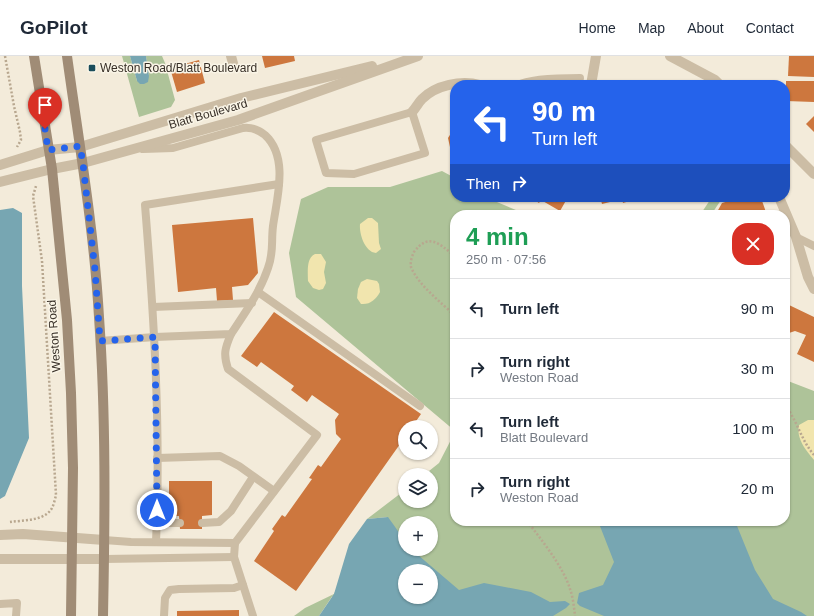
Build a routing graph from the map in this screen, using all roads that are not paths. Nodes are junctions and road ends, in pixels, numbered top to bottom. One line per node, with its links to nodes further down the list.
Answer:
1 (34, 56): 15 (main road, Weston Road)
2 (67, 56): 14 (main road)
3 (231, 56): 7 (street)
4 (416, 56): 14 (street, Blatt Boulevard); 16 (street, Blatt Boulevard)
5 (596, 56): 10 (street)
6 (670, 56): 11 (street)
7 (234, 67)
8 (580, 78): 9 (lane)
9 (548, 80)
10 (592, 80)
11 (715, 80)
12 (450, 84): 13 (street)
13 (412, 112): 13 (lane)
14 (80, 146): 15 (street, Blatt Boulevard); 18 (main road)
15 (48, 150): 19 (street, Blatt Boulevard); 20 (main road, Weston Road)
16 (133, 150): 18 (street, Blatt Boulevard); 23 (lane)
17 (790, 150): 21 (street)
18 (83, 164): 20 (street, Blatt Boulevard); 33 (main road)
19 (0, 165)
20 (52, 169): 22 (street, Blatt Boulevard); 42 (main road, Weston Road)
21 (814, 174)
22 (0, 182)
23 (279, 184): 28 (lane); 30 (lane)
24 (790, 223): 25 (street)
25 (796, 237): 26 (lane); 27 (street)
26 (814, 246)
27 (814, 289)
28 (258, 292): 29 (lane); 34 (lane)
29 (252, 303): 30 (lane); 31 (lane)
30 (153, 307): 32 (lane)
31 (231, 334): 32 (lane); 37 (lane)
32 (155, 337): 33 (lane); 35 (lane)
33 (100, 341): 43 (main road)
34 (420, 406)
35 (157, 458): 36 (lane); 38 (lane)
36 (253, 477): 37 (lane); 40 (lane)
37 (274, 491): 45 (lane)
38 (157, 523): 39 (lane); 44 (lane)
39 (180, 523)
40 (202, 523)
41 (0, 535): 42 (street)
42 (72, 537): 43 (street); 48 (main road, Weston Road)
43 (104, 540): 44 (lane); 49 (main road)
44 (156, 542): 45 (lane)
45 (235, 543): 46 (lane)
46 (234, 557): 49 (lane); 50 (lane)
47 (0, 559): 48 (street)
48 (72, 559): 49 (street); 53 (main road, Weston Road)
49 (104, 559): 54 (main road)
50 (243, 585): 55 (lane); 56 (lane)
51 (0, 604): 52 (lane)
52 (16, 616)
53 (71, 616)
54 (103, 616)
55 (164, 616)
56 (253, 616)

